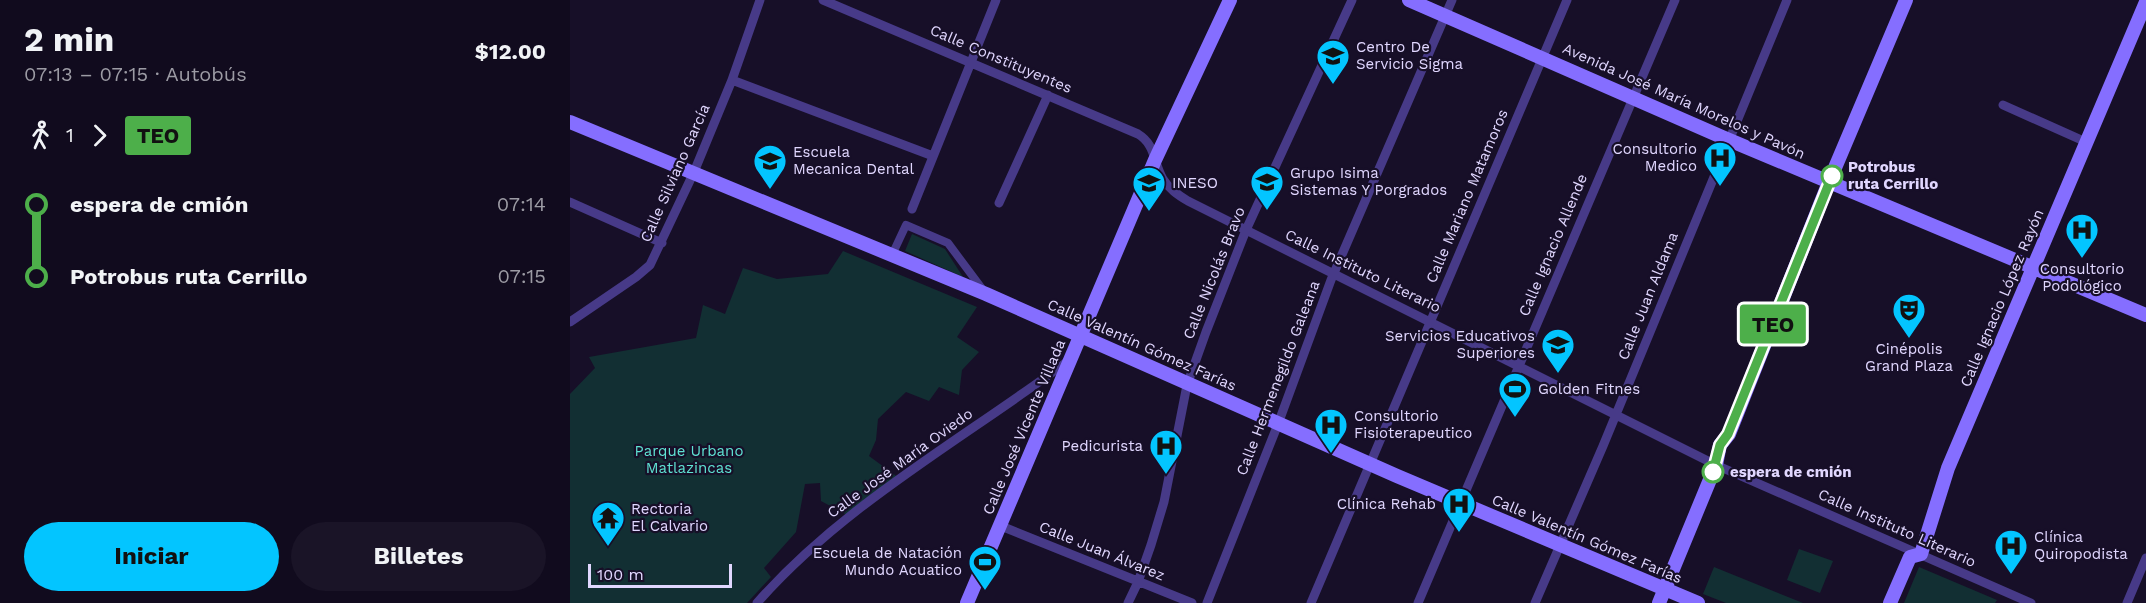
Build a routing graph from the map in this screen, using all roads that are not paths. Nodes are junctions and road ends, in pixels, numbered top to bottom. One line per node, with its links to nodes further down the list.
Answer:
1 (760, 0): 16 (street, Calle Silviano García)
2 (824, 0): 15 (street, Calle Constituyentes)
3 (996, 0): 15 (street)
4 (1230, 0): 24 (main road, Calle José Vicente Villada)
5 (1352, 0): 30 (street, Calle Nicolás Bravo)
6 (1409, 0): 13 (main road, Avenida José María Morelos y Pavón)
7 (1452, 0): 13 (street, Calle Hermenegildo Galeana)
8 (1567, 0): 14 (street, Calle Mariano Matamoros)
9 (1676, 0): 18 (street, Calle Ignacio Allende)
10 (1787, 0): 21 (street, Calle Juan Aldama)
11 (1906, 0): 26 (main road)
12 (2146, 2): 22 (main road, Calle Ignacio López Rayón)
13 (1446, 15): 14 (main road, Avenida José María Morelos y Pavón); 34 (street, Calle Hermenegildo Galeana)
14 (1543, 57): 18 (main road, Avenida José María Morelos y Pavón); 37 (street, Calle Mariano Matamoros)
15 (971, 63): 17 (street, Calle Constituyentes); 23 (street)
16 (732, 80): 23 (street); 25 (street, Calle Silviano García)
17 (1048, 95): 24 (street, Calle Constituyentes); 28 (street)
18 (1633, 97): 21 (main road, Avenida José María Morelos y Pavón); 41 (street, Calle Ignacio Allende)
19 (2003, 105): 22 (street)
20 (570, 122): 25 (main road, Calle Valentín Gómez Farías)
21 (1728, 139): 26 (main road, Avenida José María Morelos y Pavón); 43 (street, Calle Juan Aldama)
22 (2086, 142): 33 (main road, Calle Ignacio López Rayón)
23 (933, 156): 29 (street)
24 (1155, 160): 30 (street, Calle Instituto Literario); 39 (main road, Calle José Vicente Villada)
25 (694, 172): 31 (street, Calle Silviano García); 32 (main road, Calle Valentín Gómez Farías)
26 (1829, 182): 33 (main road, Avenida José María Morelos y Pavón); 46 (main road)
27 (570, 202): 31 (street)
28 (999, 203)
29 (912, 209)
30 (1246, 230): 34 (street, Calle Instituto Literario); 42 (street, Calle Nicolás Bravo)
31 (662, 243): 38 (street, Calle Silviano García)
32 (892, 255): 35 (main road, Calle Valentín Gómez Farías); 35 (street)
33 (2032, 268): 36 (main road, Avenida José María Morelos y Pavón); 50 (main road, Calle Ignacio López Rayón)
34 (1334, 272): 37 (street, Calle Instituto Literario); 44 (street, Calle Hermenegildo Galeana)
35 (986, 294): 39 (main road, Calle Valentín Gómez Farías)
36 (2146, 315)
37 (1430, 321): 41 (street, Calle Instituto Literario); 45 (street, Calle Mariano Matamoros)
38 (570, 322)
39 (1080, 336): 40 (main road, Calle José Vicente Villada); 42 (main road, Calle Valentín Gómez Farías)
40 (1070, 359): 48 (main road, Calle José Vicente Villada); 54 (street, Calle José María Oviedo)
41 (1518, 365): 43 (street, Calle Instituto Literario); 47 (street, Calle Ignacio Allende)
42 (1187, 385): 44 (main road, Calle Valentín Gómez Farías); 52 (street, Calle Nicolás Bravo)
43 (1616, 414): 46 (street, Calle Instituto Literario); 49 (street, Calle Juan Aldama)
44 (1278, 424): 45 (main road, Calle Valentín Gómez Farías); 58 (street, Calle Hermenegildo Galeana)
45 (1370, 464): 47 (main road, Calle Valentín Gómez Farías); 59 (street, Calle Mariano Matamoros)
46 (1716, 465): 50 (street, Calle Instituto Literario); 53 (main road)
47 (1461, 504): 49 (main road, Calle Valentín Gómez Farías); 60 (street, Calle Ignacio Allende)
48 (1001, 526): 52 (street, Calle Juan Álvarez); 55 (main road, Calle José Vicente Villada)
49 (1560, 546): 53 (main road, Calle Valentín Gómez Farías); 61 (street, Calle Juan Aldama)
50 (1921, 554): 63 (main road, Calle Ignacio López Rayón); 64 (street, Calle Instituto Literario)
51 (2146, 558): 65 (street)
52 (1138, 582): 56 (street, Calle Nicolás Bravo); 57 (street, Calle Juan Álvarez)
53 (1662, 596): 62 (main road, Calle Valentín Gómez Farías)
54 (757, 603)
55 (967, 603)
56 (1128, 603)
57 (1192, 603)
58 (1207, 603)
59 (1311, 603)
60 (1418, 603)
61 (1534, 603)
62 (1698, 603)
63 (1890, 603)
64 (2031, 603)
65 (2127, 603)

